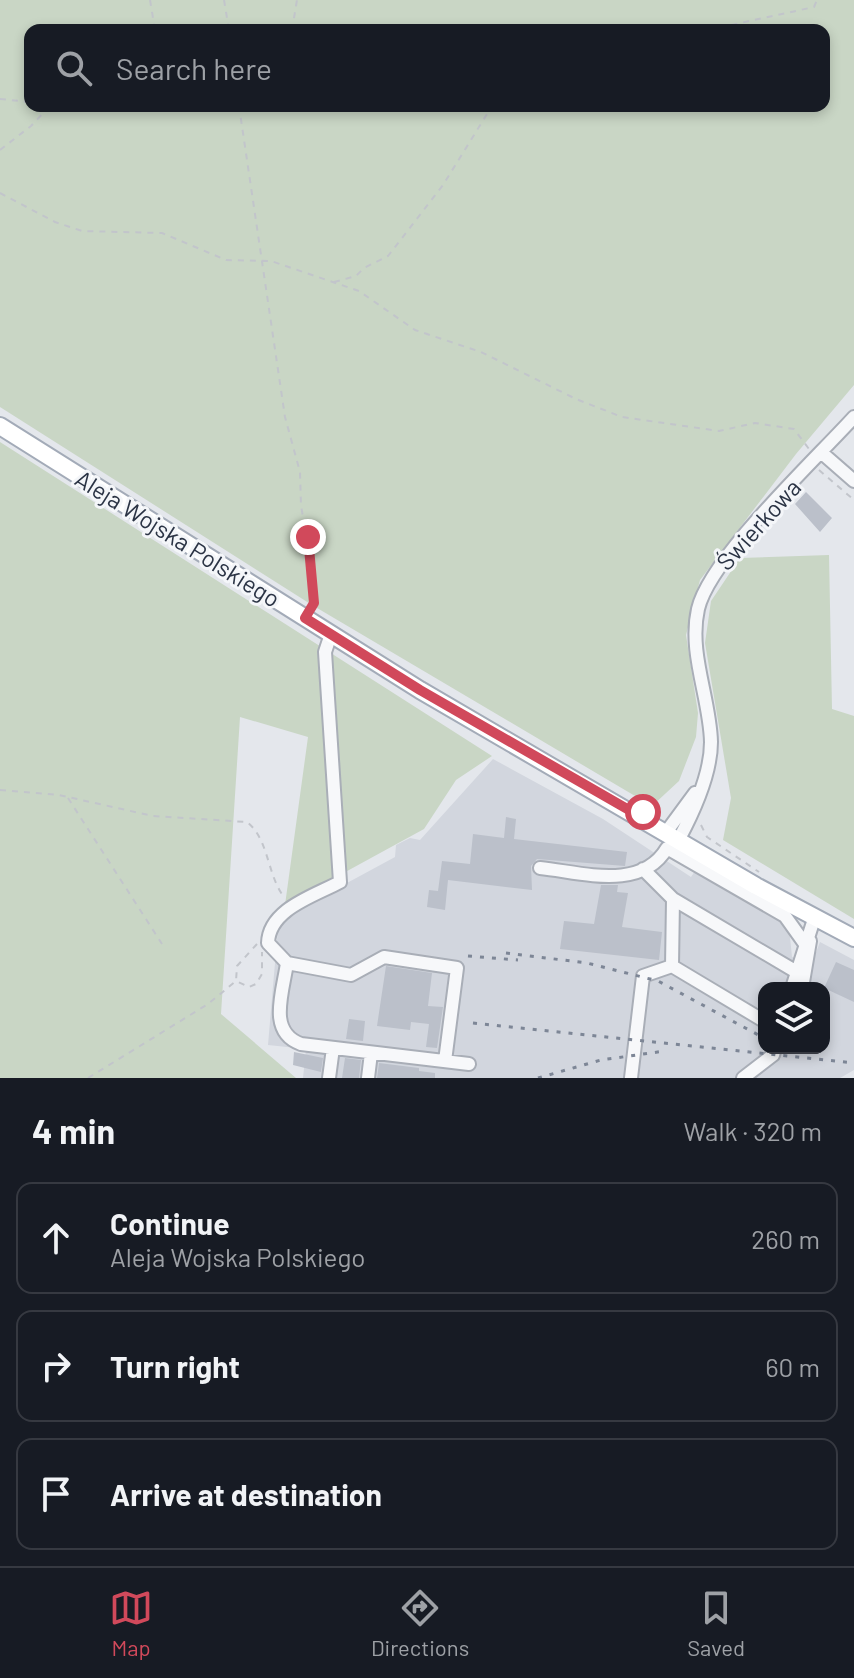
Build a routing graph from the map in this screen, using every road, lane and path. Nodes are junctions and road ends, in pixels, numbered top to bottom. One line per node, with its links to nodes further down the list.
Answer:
1 (150, 0): 5 (path)
2 (224, 0): 6 (path)
3 (297, 0): 7 (path)
4 (817, 0): 8 (path)
5 (154, 24)
6 (228, 24)
7 (293, 24)
8 (740, 24)
9 (0, 99): 10 (path)
10 (24, 101)
11 (44, 112): 14 (path)
12 (240, 112): 16 (path)
13 (488, 112): 17 (path)
14 (0, 150)
15 (0, 193): 16 (path)
16 (261, 261): 17 (path); 24 (path)
17 (333, 282): 20 (path)
18 (854, 417): 20 (street, Świerkowa)
19 (0, 426): 24 (main road, Aleja Wojska Polskiego)
20 (822, 453): 22 (street); 29 (street, Świerkowa)
21 (813, 472): 23 (path)
22 (854, 481)
23 (854, 500)
24 (305, 618): 25 (main road, Aleja Wojska Polskiego)
25 (331, 634): 29 (main road, Aleja Wojska Polskiego); 34 (street)
26 (0, 790): 27 (path)
27 (68, 797): 34 (path); 37 (path)
28 (699, 818): 32 (path)
29 (673, 835): 35 (main road, Aleja Wojska Polskiego)
30 (540, 868): 31 (street)
31 (643, 869): 33 (street); 38 (street)
32 (762, 875)
33 (673, 899): 40 (street); 41 (street)
34 (292, 907): 39 (street)
35 (812, 924): 36 (main road, Aleja Wojska Polskiego); 38 (street); 44 (street)
36 (854, 938)
37 (162, 944)
38 (805, 944): 41 (street)
39 (287, 963): 46 (street); 49 (street)
40 (672, 966): 45 (street); 54 (street)
41 (795, 971): 43 (street)
42 (236, 981): 42 (path); 51 (path)
43 (793, 982)
44 (803, 982)
45 (758, 1017)
46 (333, 1048): 47 (street); 52 (street)
47 (371, 1053): 49 (street); 53 (street)
48 (773, 1054): 55 (street)
49 (445, 1061): 50 (street)
50 (469, 1064)
51 (88, 1078)
52 (329, 1078)
53 (368, 1078)
54 (631, 1078)
55 (743, 1078)

